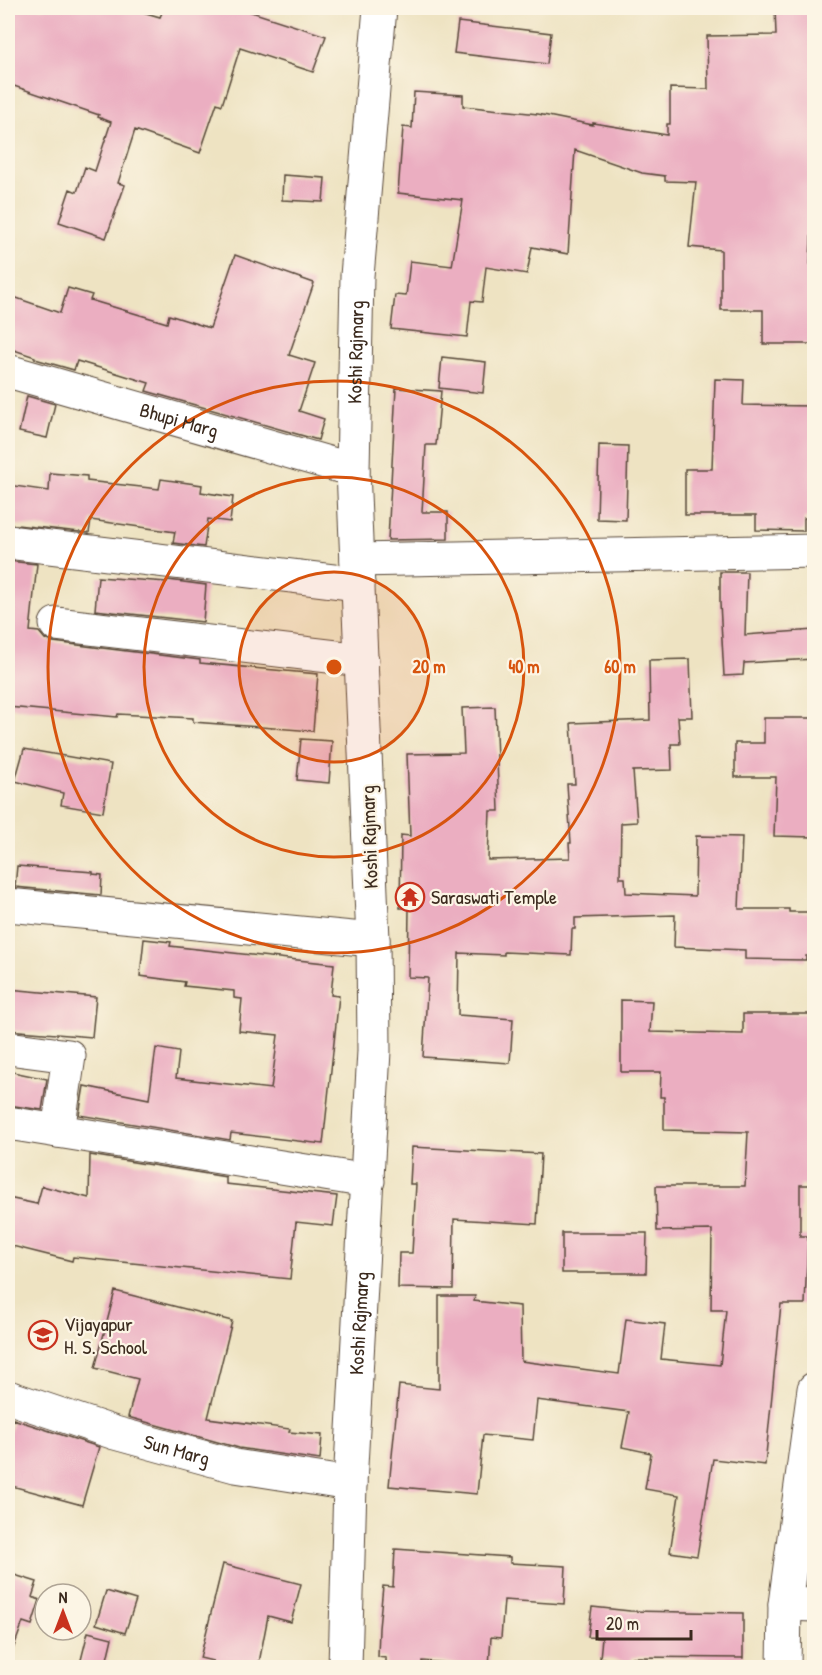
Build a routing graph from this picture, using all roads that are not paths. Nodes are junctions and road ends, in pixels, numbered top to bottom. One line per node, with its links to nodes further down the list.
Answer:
1 (380, 8): 3 (street, Koshi Rajmarg)
2 (8, 371): 3 (street, Bhupi Marg)
3 (353, 470): 6 (street, Koshi Rajmarg)
4 (8, 542): 6 (street)
5 (814, 551): 6 (street)
6 (357, 572): 8 (street, Koshi Rajmarg)
7 (56, 624): 8 (street)
8 (362, 660): 10 (street, Koshi Rajmarg)
9 (8, 905): 10 (street)
10 (374, 940): 14 (street, Koshi Rajmarg)
11 (8, 1048): 13 (street)
12 (8, 1123): 13 (street)
13 (58, 1131): 14 (street)
14 (368, 1181): 17 (street, Koshi Rajmarg)
15 (814, 1389): 18 (street)
16 (8, 1397): 17 (street, Sun Marg)
17 (350, 1484): 19 (street, Koshi Rajmarg)
18 (800, 1605): 20 (street)
19 (345, 1668)
20 (784, 1668)

